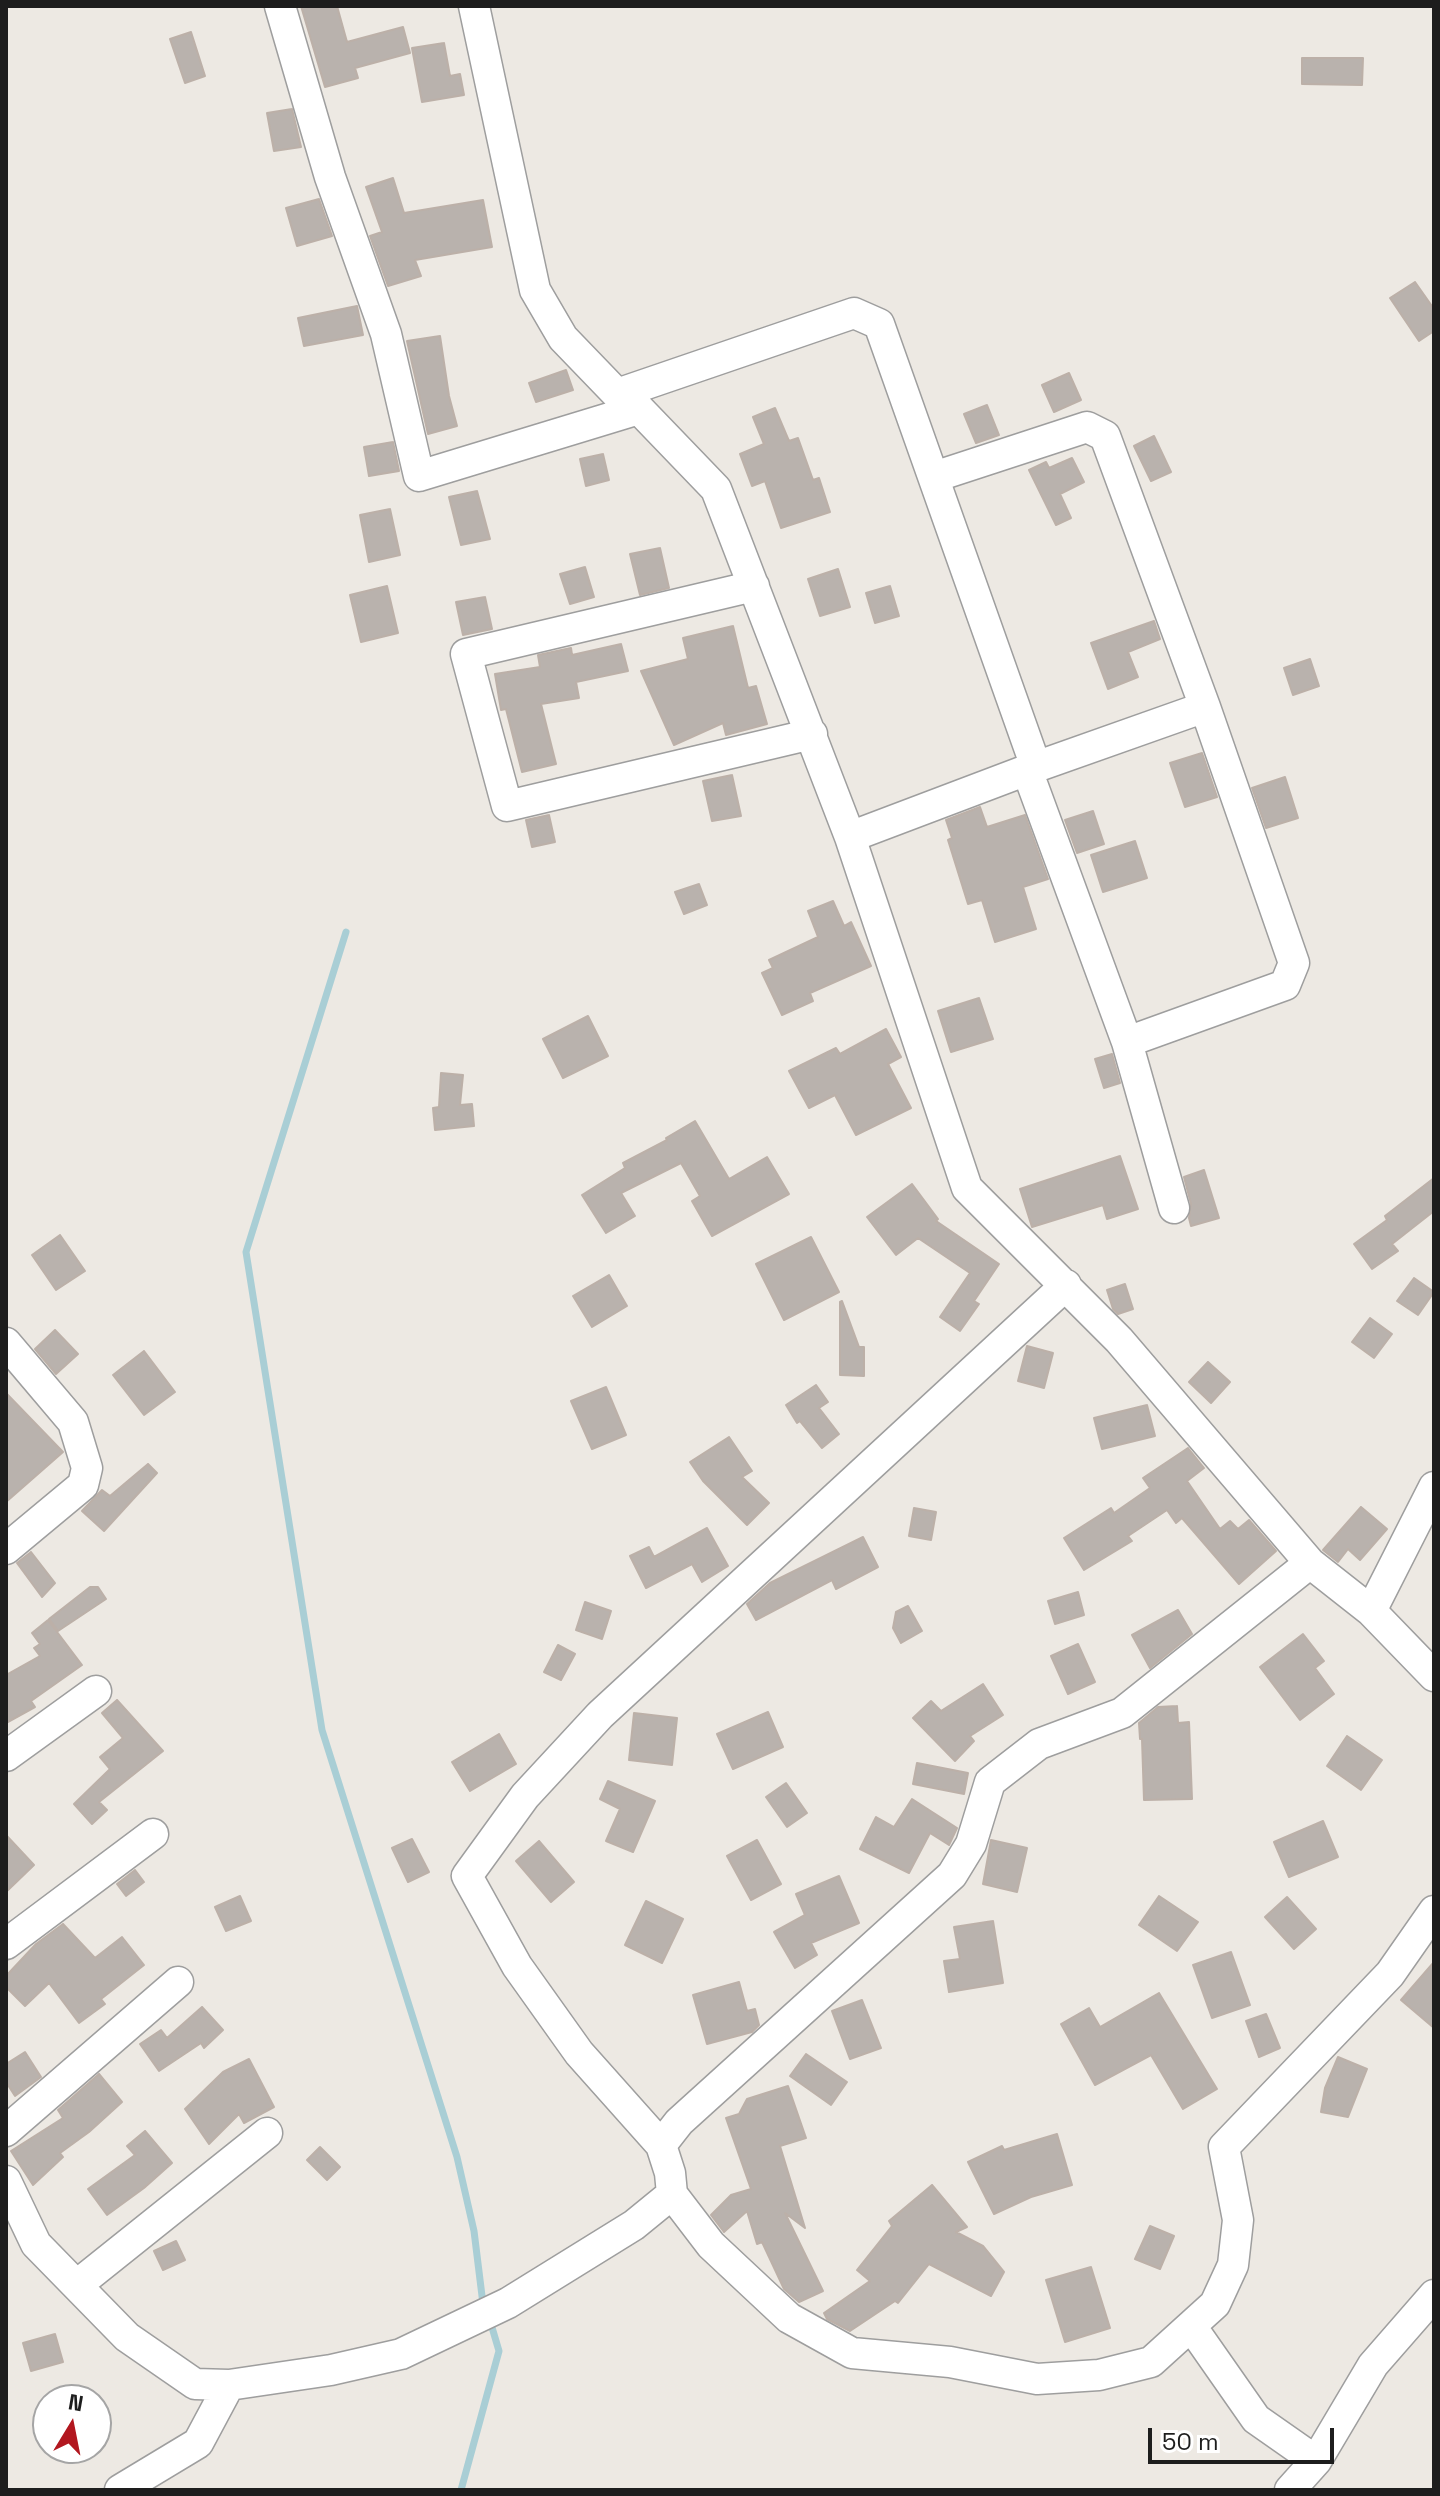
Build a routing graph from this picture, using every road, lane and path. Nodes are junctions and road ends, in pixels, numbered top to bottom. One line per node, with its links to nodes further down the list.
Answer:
1 (280, 6): 3 (street)
2 (474, 6): 3 (street)
3 (628, 402): 4 (street); 5 (street)
4 (934, 477): 6 (street); 8 (street)
5 (754, 586): 7 (street); 7 (street)
6 (1205, 707): 8 (street); 10 (street)
7 (812, 734): 9 (street)
8 (1032, 768): 9 (street); 10 (street)
9 (850, 837): 12 (street)
10 (1127, 1042): 11 (street)
11 (1174, 1208)
12 (1066, 1285): 16 (street); 27 (street)
13 (6, 1343): 15 (street)
14 (1434, 1487): 17 (street)
15 (6, 1549)
16 (1310, 1563): 17 (street); 27 (street)
17 (1371, 1611): 18 (street)
18 (1434, 1676)
19 (96, 1691): 20 (street)
20 (6, 1756)
21 (153, 1834): 23 (street)
22 (1434, 1911): 32 (street)
23 (6, 1944)
24 (178, 1982): 25 (street)
25 (6, 2131)
26 (267, 2133): 30 (street)
27 (661, 2145): 29 (street)
28 (6, 2181): 30 (street)
29 (672, 2194): 32 (street); 33 (street)
30 (77, 2285): 33 (street)
31 (1434, 2295): 34 (street)
32 (1191, 2326): 34 (street)
33 (229, 2385): 35 (street)
34 (1316, 2461): 36 (street)
35 (120, 2490)
36 (1290, 2490)

